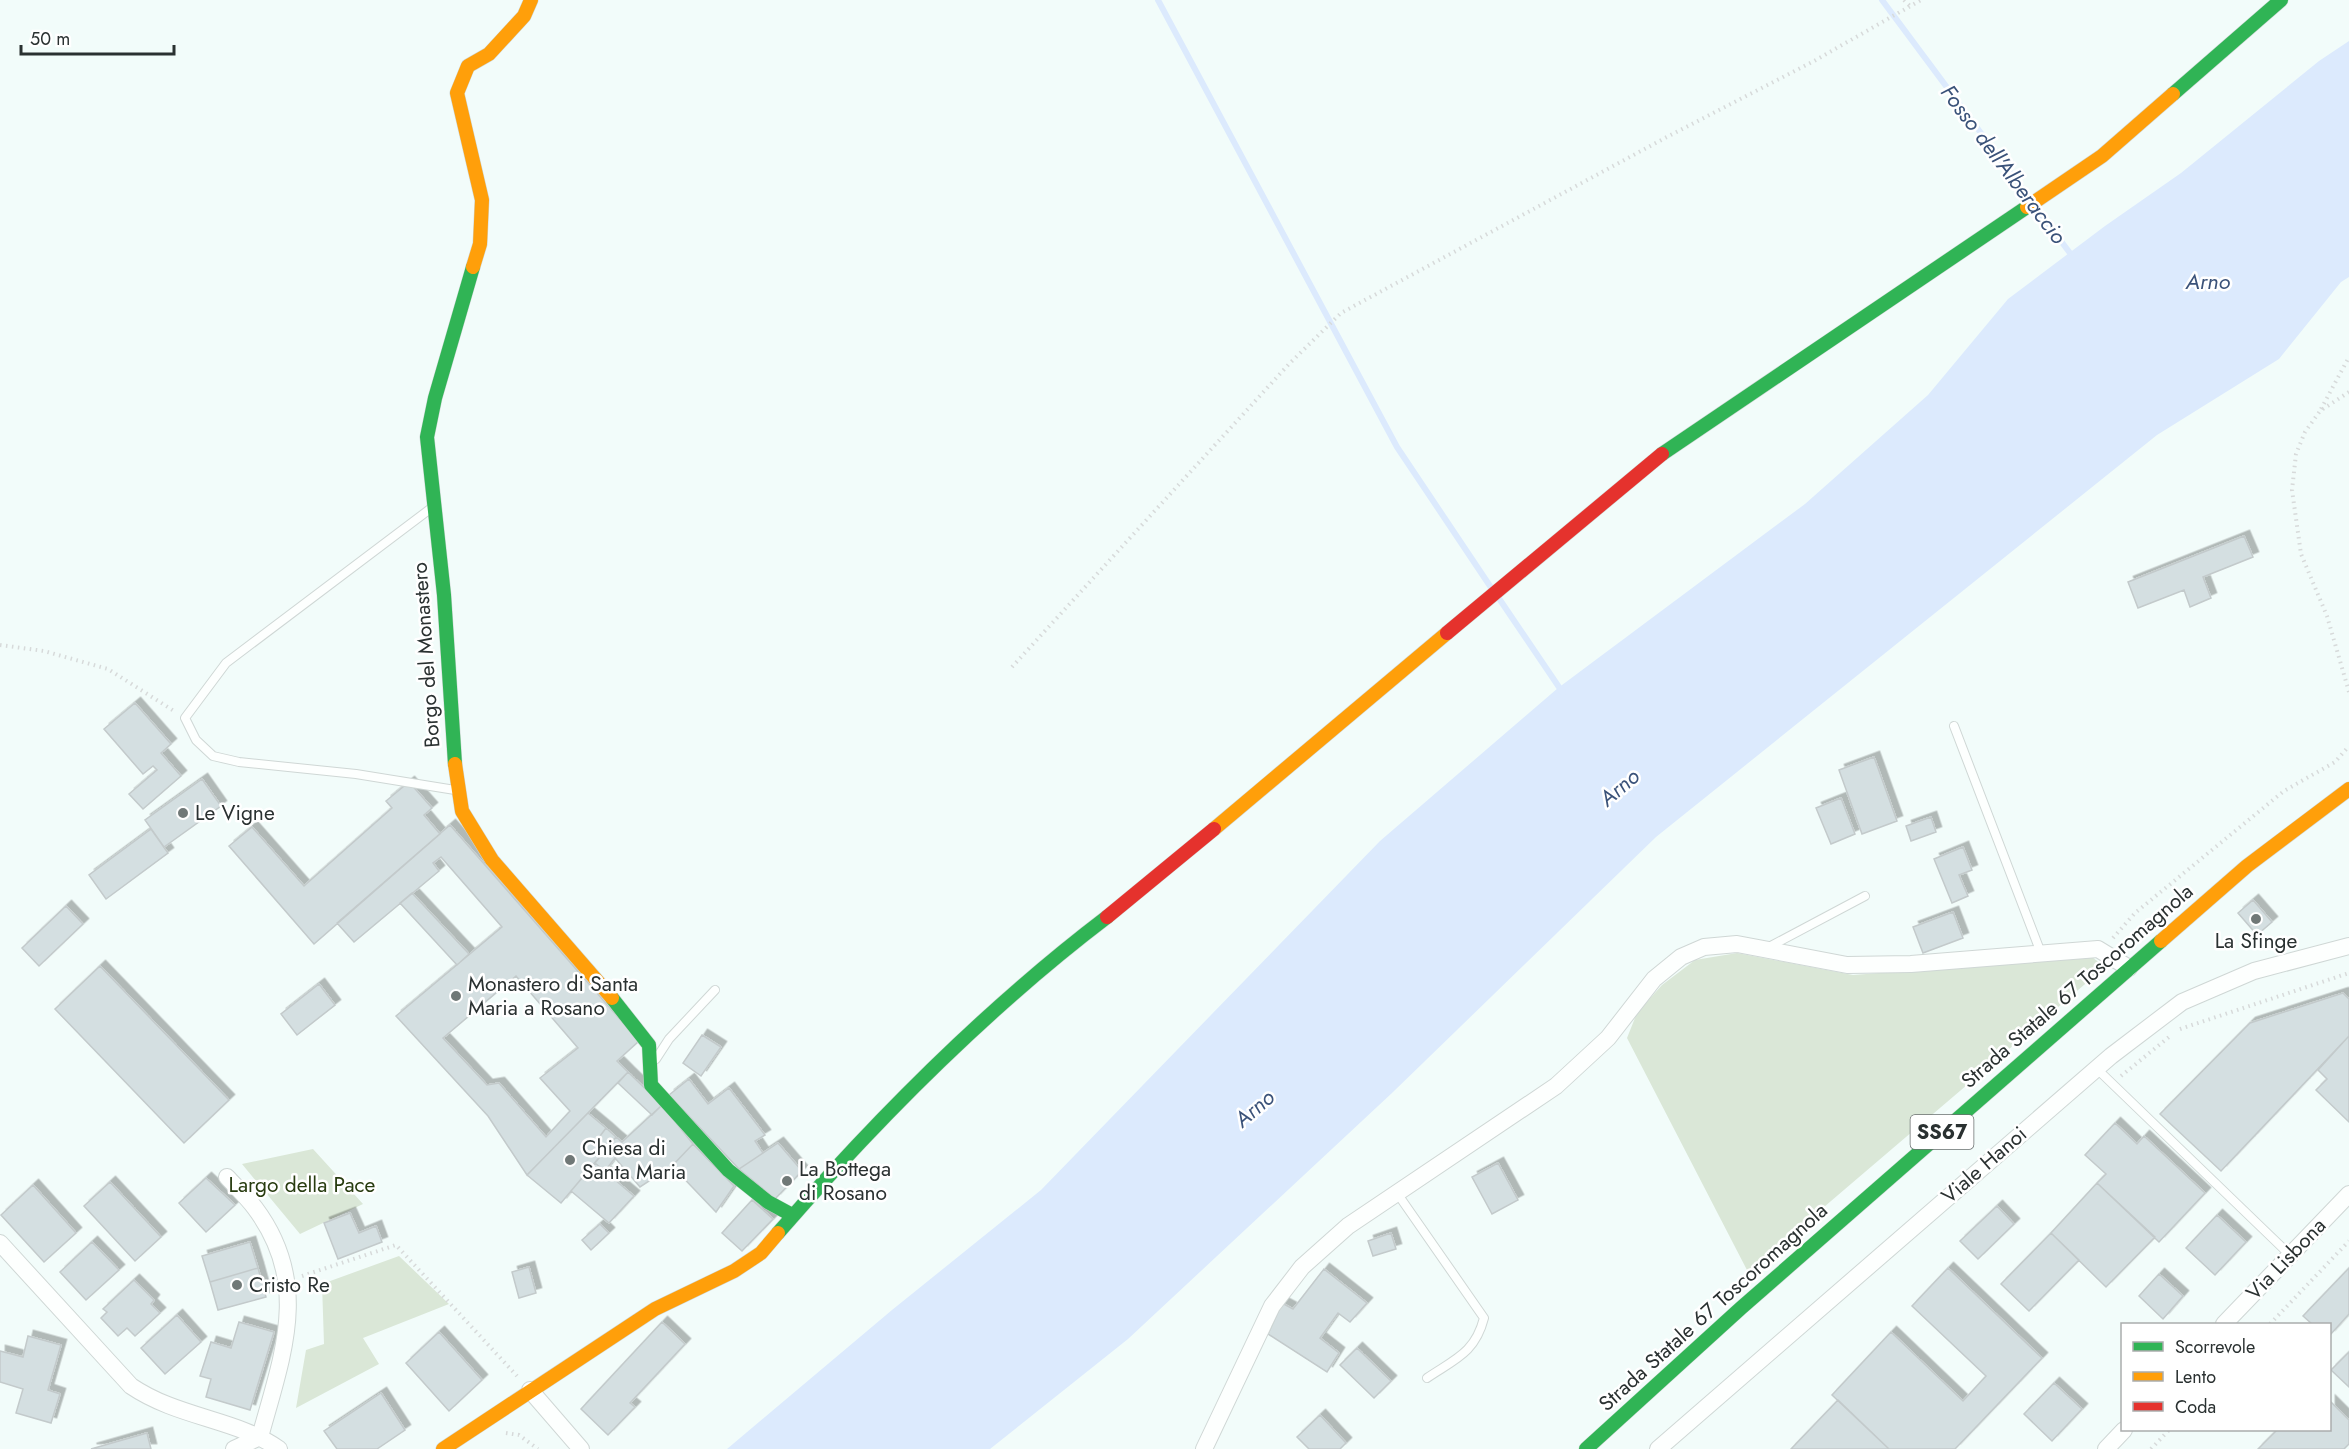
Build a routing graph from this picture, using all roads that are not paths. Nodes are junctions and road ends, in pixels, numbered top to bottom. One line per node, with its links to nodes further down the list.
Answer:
1 (531, 0): 3 (main road, Borgo del Monastero)
2 (2281, 0): 20 (main road)
3 (433, 507): 6 (main road, Borgo del Monastero); 6 (lane)
4 (1954, 726): 12 (lane)
5 (2349, 789): 8 (main road, Strada Statale 67 Toscoromagnola / SS67)
6 (457, 790): 15 (main road, Borgo del Monastero)
7 (2349, 807): 8 (main road, Strada Statale 67 Toscoromagnola / SS67)
8 (2305, 823): 13 (main road, Strada Statale 67 Toscoromagnola / SS67)
9 (1865, 896): 11 (lane)
10 (2349, 946): 16 (street, Viale Hanoi)
11 (1765, 949): 12 (street); 18 (street)
12 (2041, 953): 13 (street)
13 (2129, 968): 33 (main road, Strada Statale 67 Toscoromagnola / SS67)
14 (715, 990): 15 (lane)
15 (651, 1066): 20 (main road, Borgo del Monastero)
16 (2096, 1068): 22 (lane); 34 (street, Viale Hanoi)
17 (227, 1177): 27 (street)
18 (1397, 1193): 24 (lane); 32 (street)
19 (2349, 1194): 22 (street, Via Lisbona)
20 (792, 1215): 25 (main road)
21 (0, 1243): 27 (street)
22 (2290, 1255): 23 (street, Via Lisbona)
23 (2225, 1323)
24 (1427, 1378)
25 (530, 1390): 30 (main road); 31 (street)
26 (2123, 1431): 35 (street)
27 (260, 1437): 28 (street); 29 (street)
28 (234, 1449)
29 (279, 1449)
30 (443, 1449)
31 (581, 1449)
32 (1204, 1449)
33 (1586, 1449)
34 (1658, 1449)
35 (2106, 1449)

